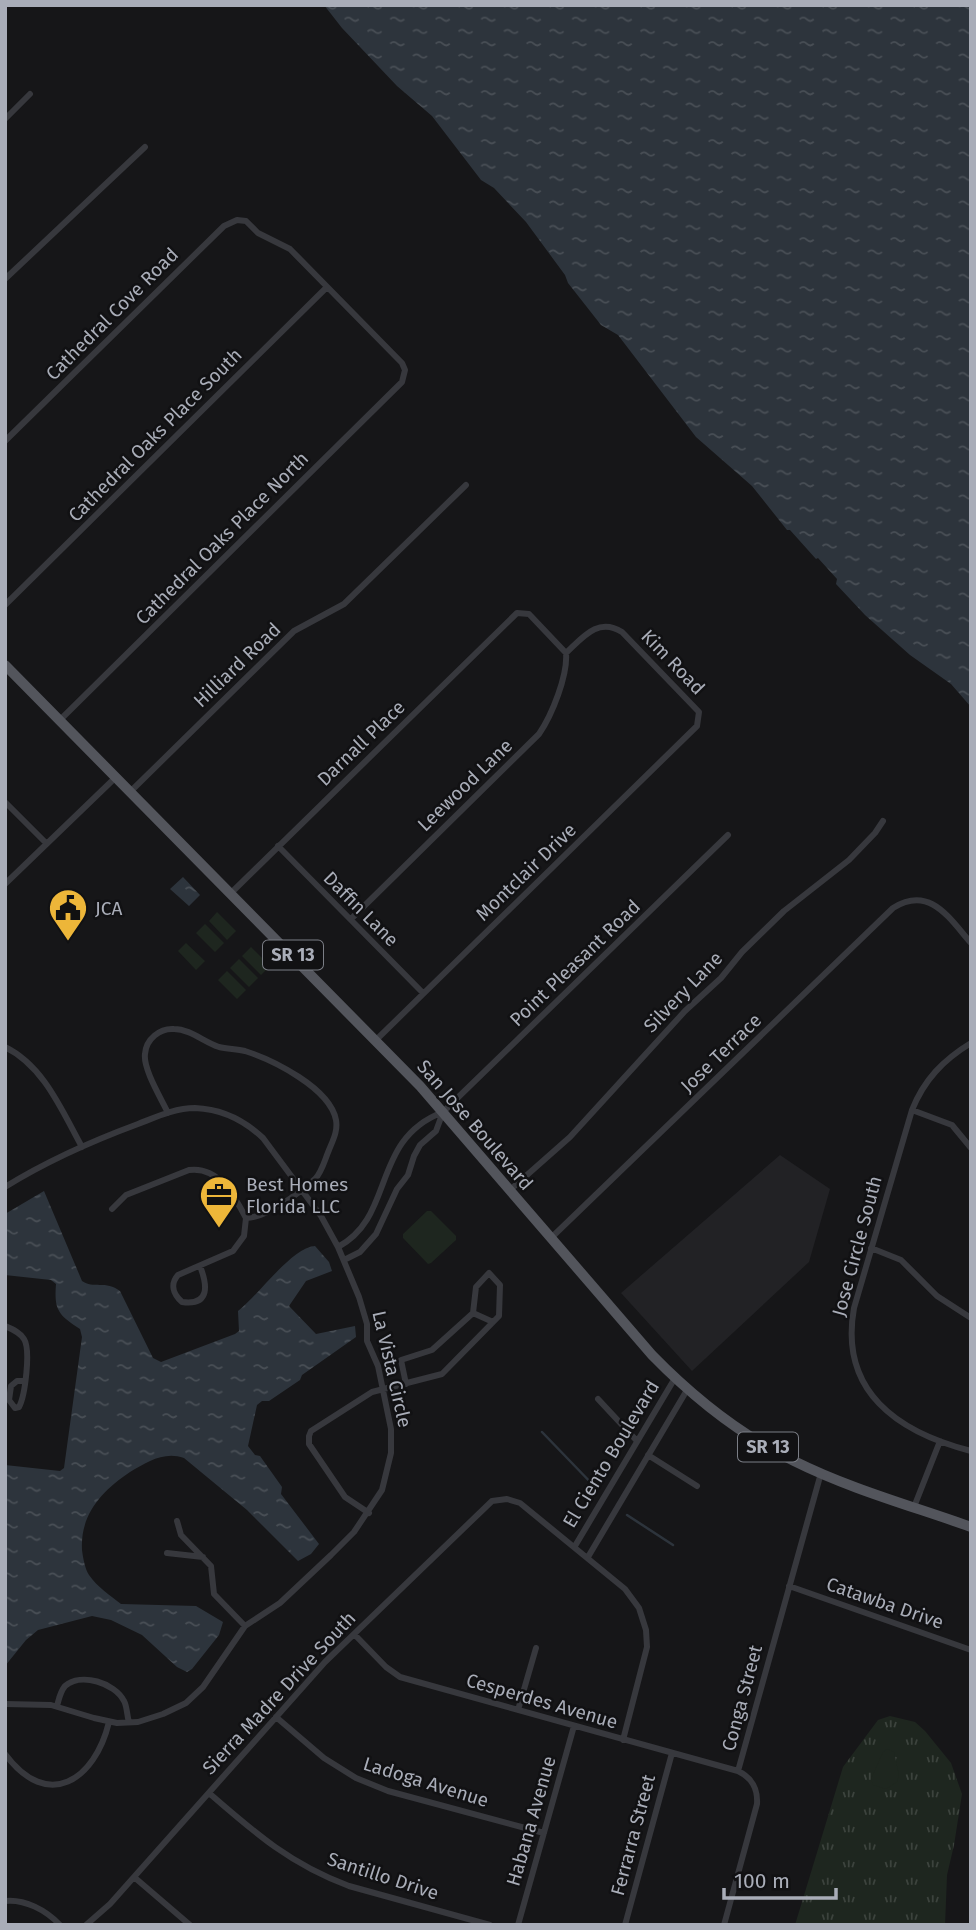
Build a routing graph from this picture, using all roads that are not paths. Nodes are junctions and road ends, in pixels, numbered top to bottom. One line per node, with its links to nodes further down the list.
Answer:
1 (30, 94): 2 (street)
2 (5, 119)
3 (145, 147): 4 (street)
4 (5, 279)
5 (327, 287): 6 (street, Cathedral Cove Road); 8 (street, Cathedral Oaks Place South); 11 (street, Cathedral Oaks Place North)
6 (5, 441)
7 (466, 485): 14 (street, Hilliard Road)
8 (5, 605)
9 (566, 653): 12 (street, Kim Road); 19 (street, Darnall Place); 22 (street, Leewood Lane)
10 (5, 665): 11 (main road, San Jose Boulevard / SR 13)
11 (60, 720): 13 (main road, San Jose Boulevard / SR 13)
12 (697, 726): 24 (street, Montclair Drive)
13 (116, 777): 14 (main road, San Jose Boulevard / SR 13); 18 (street)
14 (131, 791): 21 (main road, San Jose Boulevard / SR 13)
15 (5, 802): 18 (street)
16 (883, 821): 37 (street, Silvery Lane)
17 (728, 835): 30 (street, Point Pleasant Road)
18 (46, 843): 20 (street)
19 (278, 846): 21 (street, Darnall Place); 22 (street, Daffin Lane)
20 (5, 884)
21 (231, 892): 25 (main road, San Jose Boulevard / SR 13)
22 (351, 919): 24 (street, Daffin Lane)
23 (971, 943): 42 (street, Jose Terrace)
24 (423, 993): 25 (street, Montclair Drive)
25 (376, 1040): 30 (main road, San Jose Boulevard / SR 13)
26 (971, 1043): 28 (street, Jose Circle South)
27 (5, 1047): 31 (street)
28 (912, 1110): 32 (street); 44 (street, Jose Circle South)
29 (168, 1112): 31 (street, La Vista Circle); 36 (street, La Vista Circle); 36 (street)
30 (443, 1112): 33 (street, Point Pleasant Road); 34 (street, Point Pleasant Road); 37 (main road, San Jose Boulevard / SR 13)
31 (82, 1147): 35 (street, La Vista Circle)
32 (971, 1148)
33 (383, 1180): 34 (street); 39 (street, Point Pleasant Road)
34 (399, 1186): 41 (street, Point Pleasant Road)
35 (5, 1187)
36 (301, 1189): 40 (street); 43 (street, La Vista Circle)
37 (510, 1190): 42 (main road, San Jose Boulevard / SR 13)
38 (112, 1209): 40 (street)
39 (371, 1215): 41 (street); 43 (street, Point Pleasant Road)
40 (246, 1218): 46 (street)
41 (382, 1220): 45 (street, Point Pleasant Road)
42 (551, 1238): 51 (main road, San Jose Boulevard / SR 13)
43 (338, 1247): 45 (street, La Vista Circle)
44 (871, 1248): 48 (street); 58 (street, Jose Circle South)
45 (344, 1260): 54 (street, La Vista Circle)
46 (200, 1266): 46 (street)
47 (473, 1312): 49 (street); 49 (street); 53 (street)
48 (971, 1318)
49 (493, 1322): 53 (street)
50 (5, 1326): 52 (street)
51 (675, 1378): 55 (main road, San Jose Boulevard / SR 13); 57 (street, El Ciento Boulevard)
52 (25, 1381)
53 (406, 1384): 54 (street)
54 (383, 1389): 64 (street, La Vista Circle); 64 (street)
55 (687, 1390): 60 (street, El Ciento Boulevard); 61 (main road, San Jose Boulevard / SR 13)
56 (598, 1399): 57 (street)
57 (637, 1441): 67 (street, El Ciento Boulevard)
58 (940, 1441): 59 (street, Jose Circle South); 63 (street)
59 (971, 1451)
60 (648, 1455): 62 (street); 70 (street, El Ciento Boulevard)
61 (821, 1473): 63 (main road, San Jose Boulevard / SR 13); 71 (street, Conga Street)
62 (697, 1486)
63 (914, 1507): 66 (main road, San Jose Boulevard / SR 13)
64 (369, 1513): 72 (street, La Vista Circle)
65 (177, 1521): 69 (street)
66 (971, 1527)
67 (575, 1546): 70 (street); 73 (street, Sierra Madre Drive South)
68 (167, 1553): 69 (street)
69 (203, 1557): 72 (street)
70 (588, 1557): 83 (street)
71 (789, 1586): 75 (street, Catawba Drive); 86 (street, Conga Street)
72 (246, 1626): 81 (street, La Vista Circle)
73 (354, 1633): 78 (street, Cesperdes Avenue); 79 (street, Sierra Madre Drive South)
74 (536, 1648): 78 (street)
75 (971, 1650)
76 (5, 1704): 77 (street, La Vista Circle)
77 (57, 1706): 80 (street, La Vista Circle); 81 (street)
78 (518, 1710): 82 (street, Cesperdes Avenue)
79 (276, 1717): 87 (street, Sierra Madre Drive South); 88 (street, Ladoga Avenue)
80 (109, 1722): 81 (street, La Vista Circle); 85 (street)
81 (128, 1722)
82 (574, 1726): 83 (street, Cesperdes Avenue); 88 (street, Habana Avenue)
83 (623, 1740): 84 (street, Cesperdes Avenue)
84 (672, 1753): 86 (street, Cesperdes Avenue); 96 (street, Ferrarra Street)
85 (5, 1754)
86 (738, 1771): 97 (street, Conga Street)
87 (209, 1793): 89 (street, Sierra Madre Drive South); 94 (street, Santillo Drive)
88 (544, 1833): 95 (street, Habana Avenue)
89 (134, 1877): 92 (street, Sierra Madre Drive South); 93 (street)
90 (5, 1901): 91 (street)
91 (60, 1925)
92 (86, 1925)
93 (190, 1925)
94 (490, 1925)
95 (519, 1925)
96 (625, 1925)
97 (724, 1925)

